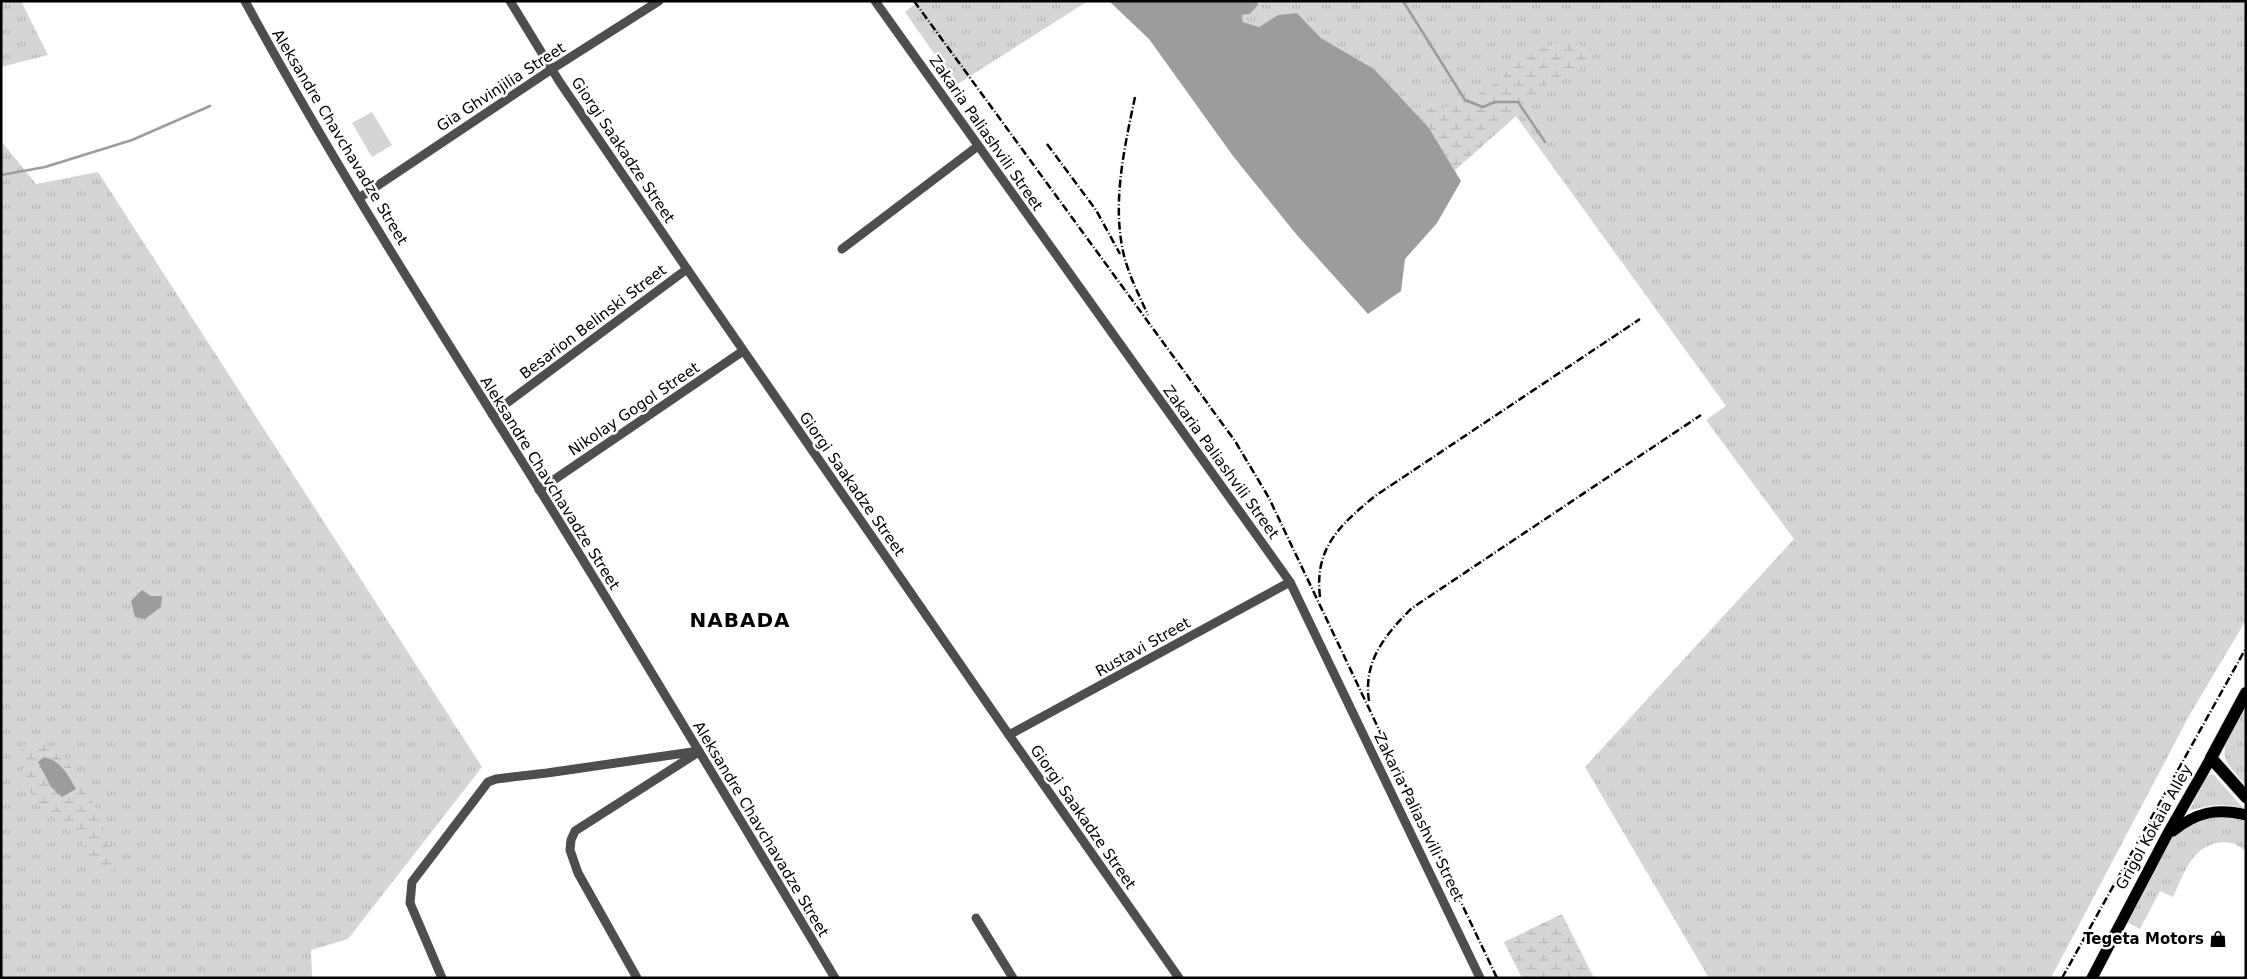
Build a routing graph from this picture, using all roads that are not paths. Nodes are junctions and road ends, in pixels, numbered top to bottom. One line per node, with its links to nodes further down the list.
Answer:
1 (245, 1): 7 (street, Aleksandre Chavchavadze Street)
2 (510, 1): 5 (street, Giorgi Saakadze Street)
3 (659, 1): 5 (street, Gia Ghvinjilia Street)
4 (875, 1): 6 (street, Zakaria Paliashvili Street)
5 (552, 69): 7 (street, Gia Ghvinjilia Street); 9 (street, Giorgi Saakadze Street)
6 (978, 146): 8 (street); 13 (street, Zakaria Paliashvili Street)
7 (359, 198): 11 (street, Aleksandre Chavchavadze Street)
8 (842, 249)
9 (687, 269): 10 (street, Giorgi Saakadze Street); 11 (street, Besarion Belinski Street)
10 (743, 351): 12 (street, Nikolay Gogol Street); 15 (street, Giorgi Saakadze Street)
11 (492, 414): 12 (street, Aleksandre Chavchavadze Street)
12 (539, 490): 16 (street, Aleksandre Chavchavadze Street)
13 (1290, 582): 15 (street, Rustavi Street); 27 (street, Zakaria Paliashvili Street)
14 (2246, 693): 17 (highway, Grigol Kokaia Alley)
15 (1009, 735): 26 (street, Giorgi Saakadze Street)
16 (699, 751): 22 (street); 23 (street); 24 (street, Aleksandre Chavchavadze Street)
17 (2211, 758): 18 (highway); 20 (main road, Grigol Kokaia Alley)
18 (2246, 797)
19 (2246, 815): 20 (main road)
20 (2167, 835): 28 (main road, Grigol Kokaia Alley)
21 (976, 918): 25 (street)
22 (442, 978)
23 (637, 978)
24 (835, 978)
25 (1013, 978)
26 (1180, 978)
27 (1480, 978)
28 (2092, 978)

